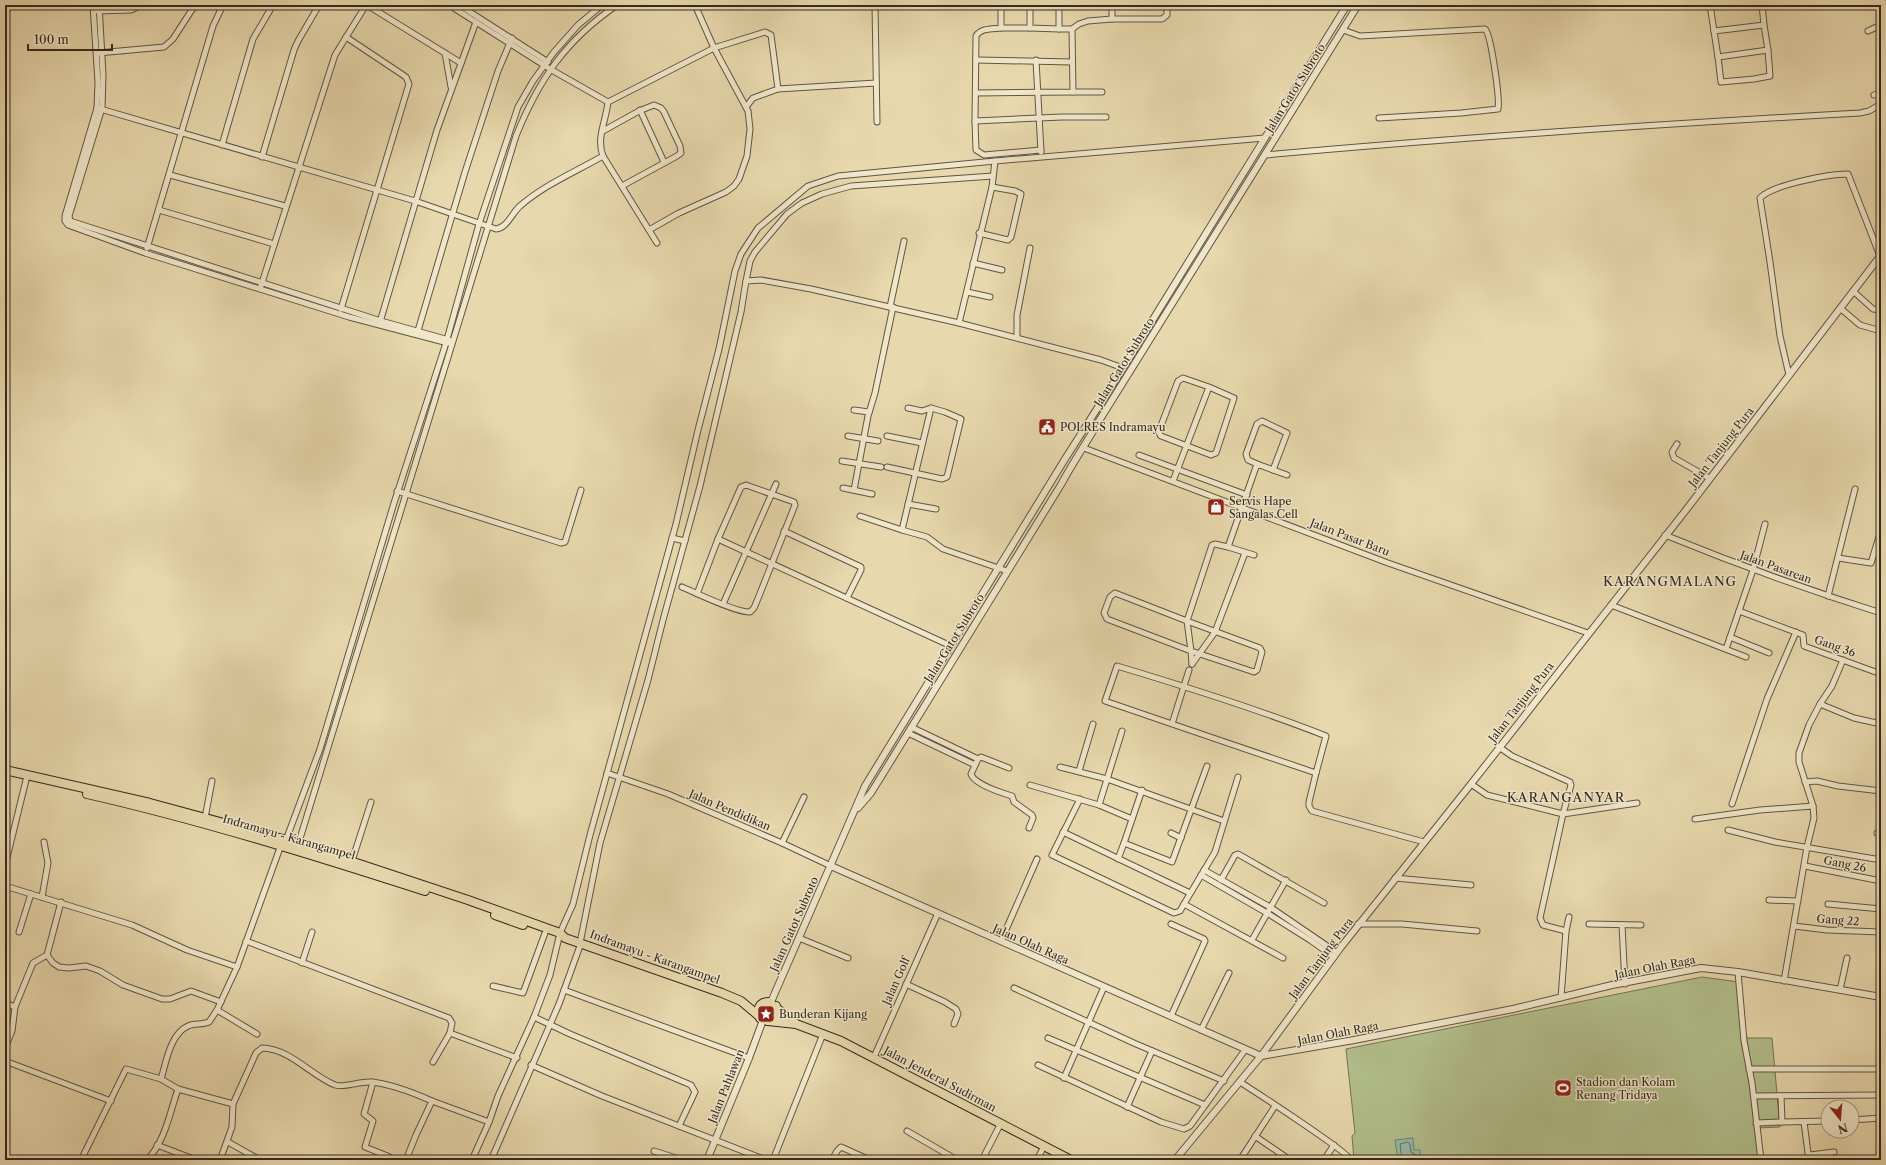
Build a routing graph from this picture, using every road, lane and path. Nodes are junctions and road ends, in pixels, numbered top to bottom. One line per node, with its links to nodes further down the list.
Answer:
1 (93, 5): 24 (street)
2 (99, 5): 24 (street)
3 (142, 5): 24 (street)
4 (195, 5): 40 (street)
5 (223, 5): 69 (street)
6 (273, 5): 71 (street)
7 (319, 5): 75 (street)
8 (367, 5): 36 (street); 41 (street)
9 (449, 5): 26 (street)
10 (459, 5): 37 (street)
11 (602, 5): 47 (street)
12 (617, 5): 48 (street)
13 (695, 5): 38 (street)
14 (875, 5): 49 (street)
15 (1001, 5): 29 (street)
16 (1030, 5): 30 (street)
17 (1059, 5): 31 (street)
18 (1112, 5): 25 (street)
19 (1167, 5): 25 (street)
20 (1347, 5): 70 (street, Jalan Gatot Subroto)
21 (1358, 5): 33 (street, Jalan Gatot Subroto)
22 (1711, 5): 35 (street)
23 (1762, 5): 27 (street)
24 (97, 11): 40 (street)
25 (1112, 19): 32 (street)
26 (476, 22): 37 (street); 46 (street)
27 (1764, 25): 35 (street); 39 (street)
28 (1881, 25): 34 (street)
29 (1001, 28): 30 (street); 43 (street)
30 (1030, 28): 31 (street)
31 (1059, 29): 32 (street)
32 (1072, 29): 45 (street)
33 (1342, 30): 65 (street); 73 (street, Jalan Gatot Subroto)
34 (1868, 30)
35 (1714, 31): 42 (street)
36 (346, 37): 79 (street); 84 (street)
37 (510, 40): 47 (street); 88 (street)
38 (714, 48): 51 (street); 58 (street); 60 (street)
39 (1768, 50): 42 (street); 42 (street)
40 (99, 53): 61 (street)
41 (446, 53): 46 (street); 50 (street)
42 (1718, 57)
43 (976, 60): 44 (street); 55 (street)
44 (1036, 60): 45 (street); 52 (street)
45 (1072, 62): 53 (street)
46 (461, 63): 50 (street)
47 (545, 63): 48 (street); 90 (street)
48 (553, 69): 58 (street); 91 (street)
49 (876, 83): 51 (street); 67 (street)
50 (451, 88): 85 (street)
51 (778, 90): 60 (street)
52 (1037, 92): 53 (street); 55 (street); 64 (street)
53 (1073, 92): 54 (street)
54 (1102, 92)
55 (976, 93): 66 (street)
56 (1881, 93): 57 (street)
57 (1874, 95)
58 (608, 102): 68 (street)
59 (1881, 104): 73 (street)
60 (746, 107): 92 (street)
61 (100, 108): 69 (street); 89 (street)
62 (640, 110): 68 (street); 77 (street); 77 (street)
63 (1106, 117): 64 (street)
64 (1038, 118): 66 (street); 72 (street)
65 (1379, 118)
66 (975, 121): 72 (street)
67 (877, 122)
68 (603, 130): 74 (street)
69 (182, 134): 71 (street); 80 (street)
70 (1265, 139): 76 (street); 120 (street, Jalan Gatot Subroto)
71 (222, 145): 75 (street)
72 (1041, 150): 76 (street)
73 (1266, 153): 134 (street, Jalan Gatot Subroto)
74 (603, 156): 82 (street); 91 (street)
75 (262, 157): 79 (street)
76 (1041, 157): 78 (street)
77 (664, 162): 82 (street)
78 (995, 162): 81 (street); 166 (street)
79 (299, 167): 84 (street); 86 (street)
80 (170, 174): 86 (street); 87 (street)
81 (993, 175): 83 (street); 103 (street)
82 (622, 186): 92 (street)
83 (992, 187): 93 (street); 93 (street)
84 (376, 190): 85 (street); 111 (street)
85 (415, 201): 88 (street); 113 (street)
86 (285, 206): 96 (street)
87 (159, 210): 96 (street); 97 (street)
88 (452, 214): 90 (street); 116 (street)
89 (68, 223): 97 (street); 99 (street)
90 (479, 224): 91 (street); 118 (street)
91 (488, 227): 119 (street)
92 (649, 230): 95 (street)
93 (980, 233): 101 (street)
94 (904, 242): 109 (street)
95 (657, 243)
96 (274, 244): 104 (street)
97 (147, 247): 99 (street); 104 (street)
98 (1030, 248): 117 (street)
99 (145, 253): 105 (street)
100 (1881, 256): 106 (street, Jalan Tanjung Pura); 121 (street)
101 (973, 263): 102 (street); 107 (street)
102 (1002, 270)
103 (746, 281): 109 (street); 168 (street)
104 (262, 282): 105 (street); 111 (street)
105 (260, 289): 111 (street)
106 (1853, 291): 110 (street, Jalan Tanjung Pura); 112 (street)
107 (967, 292): 108 (street); 114 (street)
108 (990, 297)
109 (891, 307): 114 (street); 126 (street)
110 (1840, 308): 115 (street); 121 (street, Jalan Tanjung Pura)
111 (340, 310): 113 (street)
112 (1881, 310)
113 (380, 323): 116 (street)
114 (959, 323): 117 (street)
115 (1881, 331)
116 (418, 333): 118 (street)
117 (1017, 337): 120 (street)
118 (446, 341): 119 (street); 150 (street)
119 (453, 343): 153 (street)
120 (1123, 368): 175 (street, Jalan Gatot Subroto)
121 (1789, 375): 143 (street, Jalan Tanjung Pura)
122 (1209, 387): 133 (street); 133 (street); 133 (street)
123 (908, 408): 124 (street)
124 (931, 408): 131 (street); 141 (street)
125 (854, 410): 126 (street)
126 (869, 412): 129 (street)
127 (848, 436): 129 (street)
128 (887, 436): 131 (street)
129 (864, 438): 130 (street); 137 (street)
130 (878, 441)
131 (922, 443): 141 (street)
132 (1677, 444): 143 (street)
133 (1187, 446): 139 (street)
134 (1084, 448): 144 (street, Jalan Pasar Baru); 176 (street, Jalan Gatot Subroto)
135 (1139, 455): 139 (street)
136 (842, 461): 137 (street)
137 (859, 463): 141 (street); 149 (street)
138 (1258, 464): 140 (street); 140 (street); 154 (street)
139 (1178, 469): 144 (street); 154 (street)
140 (1273, 470): 142 (street)
141 (916, 474): 155 (street)
142 (1287, 475)
143 (1709, 478): 165 (street, Jalan Tanjung Pura)
144 (1173, 481): 156 (street, Jalan Pasar Baru)
145 (776, 484): 151 (street)
146 (842, 488): 149 (street)
147 (1855, 489): 173 (street)
148 (581, 490): 153 (street)
149 (854, 490): 152 (street)
150 (397, 491): 153 (street); 159 (street)
151 (771, 493): 164 (street); 167 (street); 170 (street)
152 (872, 494)
153 (406, 495): 160 (street)
154 (1247, 495): 156 (street)
155 (908, 504): 157 (street); 162 (street)
156 (1242, 508): 169 (street); 189 (street, Jalan Pasar Baru)
157 (936, 509)
158 (860, 516): 162 (street)
159 (389, 519): 160 (street); 252 (street)
160 (398, 521): 252 (street)
161 (1765, 524): 177 (street)
162 (902, 530): 175 (street)
163 (1881, 530): 173 (street)
164 (784, 531): 174 (street); 181 (street)
165 (1666, 535): 177 (street, Jalan Pasarean); 183 (street, Jalan Tanjung Pura)
166 (674, 538): 168 (street); 218 (street)
167 (718, 539): 170 (street); 179 (street)
168 (684, 541): 218 (street)
169 (1228, 547): 171 (street); 186 (street)
170 (746, 551): 174 (street); 182 (street)
171 (1245, 553): 172 (street); 187 (street)
172 (1254, 555)
173 (1838, 558): 180 (street)
174 (772, 563): 181 (street); 182 (street)
175 (999, 567): 176 (street); 191 (street, Jalan Gatot Subroto)
176 (1008, 570): 206 (street, Jalan Gatot Subroto)
177 (1753, 570): 180 (street, Jalan Pasarean); 184 (street)
178 (682, 587): 179 (street)
179 (697, 594): 182 (street)
180 (1828, 596): 185 (street, Jalan Pasarean)
181 (847, 598): 191 (street)
182 (723, 604)
183 (1611, 604): 189 (street, Jalan Tanjung Pura); 192 (street)
184 (1739, 611): 188 (street); 190 (street)
185 (1881, 613)
186 (1187, 621): 187 (street); 193 (street); 193 (street)
187 (1215, 632): 195 (street); 195 (street)
188 (1796, 632): 197 (street, Gang 36); 233 (street)
189 (1588, 633): 209 (street, Jalan Tanjung Pura)
190 (1730, 637): 192 (street); 194 (street)
191 (951, 646): 237 (street, Jalan Gatot Subroto)
192 (1726, 649): 196 (street)
193 (1191, 651): 195 (street); 195 (street)
194 (1769, 653)
195 (1200, 654)
196 (1746, 657)
197 (1843, 660): 200 (street, Gang 36); 202 (street)
198 (1881, 666): 200 (street)
199 (1189, 670): 201 (street)
200 (1880, 673)
201 (1184, 687): 204 (street); 204 (street); 217 (street)
202 (1820, 704): 205 (street); 224 (street)
203 (1094, 724): 216 (street)
204 (1172, 724): 217 (street)
205 (1881, 724)
206 (911, 727): 208 (street, Jalan Gatot Subroto); 210 (street)
207 (1122, 731): 222 (street)
208 (908, 733): 211 (street); 237 (street, Jalan Gatot Subroto)
209 (1499, 747): 225 (street, Jalan Tanjung Pura); 238 (street)
210 (978, 759): 211 (street); 214 (street)
211 (975, 765): 243 (street)
212 (1207, 766): 236 (street)
213 (1060, 767): 216 (street)
214 (1009, 768)
215 (5, 770): 221 (main road)
216 (1079, 771): 222 (street)
217 (1316, 773): 249 (street)
218 (614, 775): 250 (street, Jalan Pendidikan); 294 (street); 299 (street)
219 (5, 776): 221 (main road, Indramayu - Karangampel)
220 (1238, 777): 242 (street)
221 (25, 778): 239 (main road); 252 (main road, Indramayu - Karangampel); 258 (street)
222 (1107, 779): 227 (street); 234 (street)
223 (212, 781): 239 (street)
224 (1805, 782): 228 (street); 235 (street)
225 (1471, 784): 238 (street); 249 (street, Jalan Tanjung Pura)
226 (1030, 785): 230 (street)
227 (1142, 790): 236 (street); 240 (street)
228 (1881, 791)
229 (804, 797): 250 (street)
230 (1080, 799): 234 (street); 245 (street)
231 (371, 802): 257 (street)
232 (1637, 803): 238 (street)
233 (1732, 804)
234 (1099, 805): 240 (street)
235 (1813, 806): 241 (street); 253 (street)
236 (1190, 808): 242 (street); 247 (street)
237 (855, 811): 259 (street, Jalan Gatot Subroto)
238 (1564, 814): 288 (street)
239 (205, 818): 252 (main road)
240 (1132, 819): 251 (street)
241 (1695, 819)
242 (1224, 821): 261 (street)
243 (1029, 828)
244 (1728, 830): 253 (street)
245 (1063, 832): 255 (street); 275 (street)
246 (1171, 833): 247 (street)
247 (1181, 838): 251 (street)
248 (44, 842): 270 (street)
249 (1424, 842): 262 (street, Jalan Tanjung Pura)
250 (782, 843): 259 (street, Jalan Pendidikan)
251 (1124, 843): 255 (street)
252 (290, 844): 257 (main road, Indramayu - Karangampel); 293 (main road, Indramayu - Karangampel); 297 (street)
253 (1807, 847): 256 (street); 260 (street)
254 (1037, 859): 298 (street)
255 (1118, 859): 268 (street)
256 (1881, 860)
257 (352, 861): 294 (main road, Indramayu - Karangampel)
258 (5, 866)
259 (831, 866): 279 (street, Jalan Olah Raga); 295 (street, Jalan Gatot Subroto)
260 (1805, 866): 265 (street, Gang 26); 272 (street)
261 (1202, 873): 263 (street); 268 (street); 280 (street)
262 (1395, 878): 266 (street); 283 (street, Jalan Tanjung Pura)
263 (1221, 880): 264 (street); 277 (street)
264 (1286, 880): 274 (street); 277 (street)
265 (1881, 881)
266 (1471, 885)
267 (5, 886): 269 (street)
268 (1190, 893): 275 (street)
269 (31, 894): 270 (street); 290 (street)
270 (42, 897): 273 (street)
271 (1769, 900): 272 (street)
272 (1798, 901): 287 (street)
273 (60, 902): 300 (street); 306 (street)
274 (1324, 903)
275 (1184, 904): 296 (street)
276 (1828, 904): 278 (street)
277 (1270, 907): 280 (street); 301 (street)
278 (1881, 909)
279 (938, 913): 298 (street, Jalan Olah Raga); 310 (street, Jalan Golf)
280 (1267, 913): 296 (street); 301 (street)
281 (1569, 918): 288 (street)
282 (1171, 924): 325 (street)
283 (1358, 924): 289 (street); 301 (street, Jalan Tanjung Pura)
284 (1588, 924): 285 (street)
285 (1622, 925): 286 (street); 311 (street)
286 (1641, 925)
287 (1794, 926): 292 (street, Gang 22); 309 (street)
288 (1566, 930): 318 (street)
289 (1477, 931)
290 (19, 932)
291 (312, 932): 305 (street)
292 (1881, 932)
293 (545, 933): 294 (main road, Indramayu - Karangampel); 312 (street)
294 (561, 936): 299 (main road, Indramayu - Karangampel); 326 (street)
295 (799, 938): 302 (street); 322 (street, Jalan Gatot Subroto)
296 (1252, 940): 303 (street)
297 (246, 941): 305 (street); 306 (street)
298 (1001, 942): 313 (street, Jalan Olah Raga)
299 (580, 943): 315 (street); 319 (main road, Indramayu - Karangampel)
300 (47, 955): 320 (street); 323 (street)
301 (1335, 955): 341 (street, Jalan Tanjung Pura)
302 (848, 958)
303 (1283, 958)
304 (1846, 958): 316 (street)
305 (302, 963): 333 (street)
306 (237, 966): 320 (street)
307 (1738, 972): 309 (street, Jalan Olah Raga); 311 (street, Jalan Olah Raga); 349 (street)
308 (1229, 973): 332 (street)
309 (1784, 981): 316 (street, Jalan Olah Raga)
310 (906, 984): 331 (street); 342 (street, Jalan Golf)
311 (1626, 984): 318 (street, Jalan Olah Raga)
312 (493, 986)
313 (1104, 987): 325 (street, Jalan Olah Raga); 328 (street)
314 (1014, 988): 328 (street)
315 (564, 990): 329 (street); 344 (street)
316 (1840, 990): 317 (street, Jalan Olah Raga)
317 (1881, 996)
318 (1561, 998): 341 (street, Jalan Olah Raga)
319 (741, 1001): 322 (main road); 327 (main road)
320 (221, 1002): 324 (street)
321 (5, 1003): 323 (street)
322 (771, 1003): 327 (main road); 327 (main road); 330 (main road)
323 (15, 1007): 337 (street)
324 (217, 1010): 334 (street); 353 (street)
325 (1171, 1016): 332 (street, Jalan Olah Raga)
326 (536, 1017): 329 (street); 343 (street)
327 (763, 1019): 330 (main road); 344 (street, Jalan Pahlawan)
328 (1090, 1021): 338 (street); 339 (street)
329 (549, 1024): 347 (street); 375 (street)
330 (796, 1024): 335 (main road, Jalan Jenderal Sudirman)
331 (954, 1024)
332 (1201, 1030): 340 (street, Jalan Olah Raga)
333 (450, 1033): 343 (street); 346 (street)
334 (257, 1034)
335 (823, 1034): 342 (main road, Jalan Jenderal Sudirman); 398 (street)
336 (1048, 1038): 338 (street)
337 (5, 1048)
338 (1076, 1050): 351 (street); 352 (street)
339 (1152, 1050): 352 (street); 354 (street)
340 (1245, 1050): 341 (street, Jalan Olah Raga); 354 (street)
341 (1261, 1056): 356 (street, Jalan Tanjung Pura)
342 (874, 1057): 373 (main road, Jalan Jenderal Sudirman)
343 (517, 1058): 370 (street)
344 (749, 1058): 378 (street, Jalan Pahlawan)
345 (5, 1061): 361 (street)
346 (433, 1062)
347 (531, 1065): 375 (street); 394 (street)
348 (1038, 1065): 351 (street)
349 (1749, 1069): 350 (street); 359 (street)
350 (1881, 1069)
351 (1064, 1078): 366 (street)
352 (1140, 1078): 364 (street); 366 (street)
353 (161, 1079): 357 (street); 361 (street)
354 (1224, 1080): 364 (street)
355 (372, 1082): 362 (street); 363 (street); 391 (street)
356 (1240, 1082): 365 (street); 404 (street, Jalan Tanjung Pura)
357 (178, 1089): 363 (street); 380 (street)
358 (1881, 1095): 360 (street)
359 (1754, 1096): 360 (street); 374 (street)
360 (1781, 1096): 371 (street)
361 (111, 1101): 386 (street)
362 (432, 1101): 370 (street); 392 (street)
363 (233, 1104): 379 (street)
364 (1205, 1105): 366 (street)
365 (1275, 1106): 377 (street); 381 (street)
366 (1127, 1107)
367 (1881, 1118): 368 (street)
368 (1860, 1119)
369 (1820, 1121): 372 (street)
370 (489, 1122): 393 (street)
371 (1782, 1122): 372 (street); 374 (street)
372 (1804, 1122): 384 (street)
373 (1001, 1123): 382 (main road, Jalan Jenderal Sudirman); 402 (street)
374 (1756, 1123): 409 (street)
375 (679, 1126): 378 (street)
376 (906, 1131): 401 (street)
377 (1255, 1136): 405 (street); 406 (street)
378 (715, 1140): 396 (street, Jalan Pahlawan); 397 (street)
379 (228, 1142): 389 (street); 390 (street)
380 (157, 1145): 387 (street); 388 (street)
381 (1334, 1145): 407 (street); 408 (street)
382 (1044, 1146): 385 (main road, Jalan Jenderal Sudirman); 403 (street)
383 (654, 1151): 395 (street)
384 (1834, 1152)
385 (1065, 1159)
386 (80, 1160)
387 (147, 1160)
388 (196, 1160)
389 (220, 1160)
390 (260, 1160)
391 (391, 1160)
392 (406, 1160)
393 (472, 1160)
394 (491, 1160)
395 (682, 1160)
396 (707, 1160)
397 (766, 1160)
398 (773, 1160)
399 (832, 1160): 400 (street)
400 (870, 1160)
401 (957, 1160)
402 (982, 1160)
403 (1037, 1160)
404 (1175, 1160)
405 (1240, 1160)
406 (1290, 1160)
407 (1324, 1160)
408 (1351, 1160)
409 (1761, 1160)

